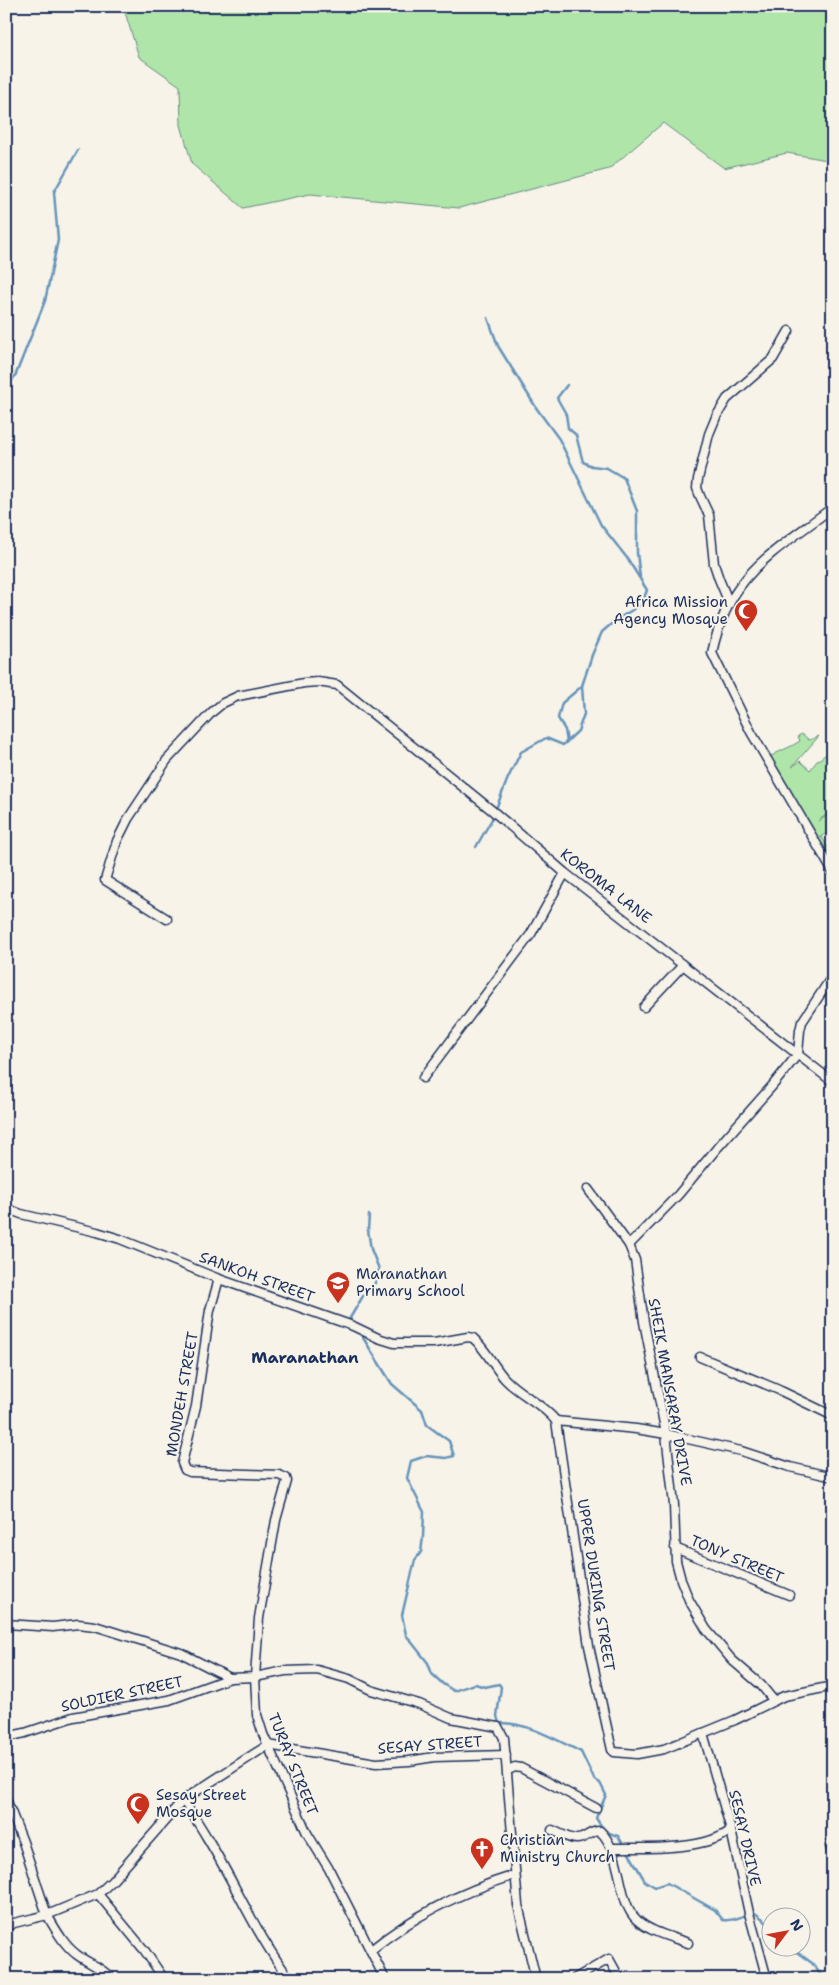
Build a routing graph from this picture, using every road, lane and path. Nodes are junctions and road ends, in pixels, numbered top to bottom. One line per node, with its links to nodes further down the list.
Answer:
1 (789, 331): 3 (street)
2 (833, 507): 3 (street)
3 (730, 603): 4 (street)
4 (833, 872)
5 (565, 873): 6 (street, KOROMA LANE); 7 (street, KOROMA LANE); 11 (street)
6 (167, 919)
7 (683, 965): 9 (street); 10 (street, KOROMA LANE)
8 (833, 975): 10 (street)
9 (644, 1007)
10 (798, 1054): 12 (street, KOROMA LANE); 15 (street)
11 (422, 1078)
12 (833, 1082)
13 (588, 1189): 15 (street, SHEIK MANSARAY DRIVE)
14 (6, 1208): 16 (street, SANKOH STREET)
15 (629, 1245): 20 (street, SHEIK MANSARAY DRIVE)
16 (219, 1279): 19 (street, SANKOH STREET); 22 (street, MONDEH STREET)
17 (700, 1357): 18 (street)
18 (833, 1416)
19 (556, 1421): 20 (street); 30 (street, UPPER DURING STREET)
20 (666, 1434): 21 (street); 23 (street, SHEIK MANSARAY DRIVE)
21 (833, 1477)
22 (287, 1481): 26 (street, TURAY STREET)
23 (675, 1548): 24 (street, TONY STREET); 29 (street, SHEIK MANSARAY DRIVE)
24 (789, 1595)
25 (6, 1624): 27 (street)
26 (255, 1677): 27 (street, SOLDIER STREET); 32 (street, TURAY STREET); 33 (street, SOLDIER STREET)
27 (230, 1678): 31 (street, SOLDIER STREET)
28 (833, 1686): 29 (street)
29 (774, 1701): 30 (street)
30 (703, 1733): 39 (street, SESAY DRIVE)
31 (6, 1737)
32 (268, 1745): 33 (street, SESAY STREET); 36 (street); 48 (street, TURAY STREET)
33 (506, 1755): 34 (street)
34 (508, 1770): 37 (street); 43 (street)
35 (6, 1799): 45 (street)
36 (183, 1800): 44 (street); 51 (street)
37 (596, 1808)
38 (552, 1830): 41 (street)
39 (731, 1830): 41 (street); 56 (street, SESAY DRIVE)
40 (833, 1835): 42 (street)
41 (611, 1848): 47 (street)
42 (833, 1856)
43 (515, 1875): 48 (street); 53 (street)
44 (98, 1894): 45 (street); 50 (street)
45 (47, 1915): 46 (street); 49 (street)
46 (6, 1927)
47 (688, 1943)
48 (371, 1950): 52 (street, TURAY STREET)
49 (112, 1979)
50 (164, 1979)
51 (290, 1979)
52 (385, 1979)
53 (536, 1979)
54 (574, 1979): 55 (street)
55 (620, 1979)
56 (767, 1979)

